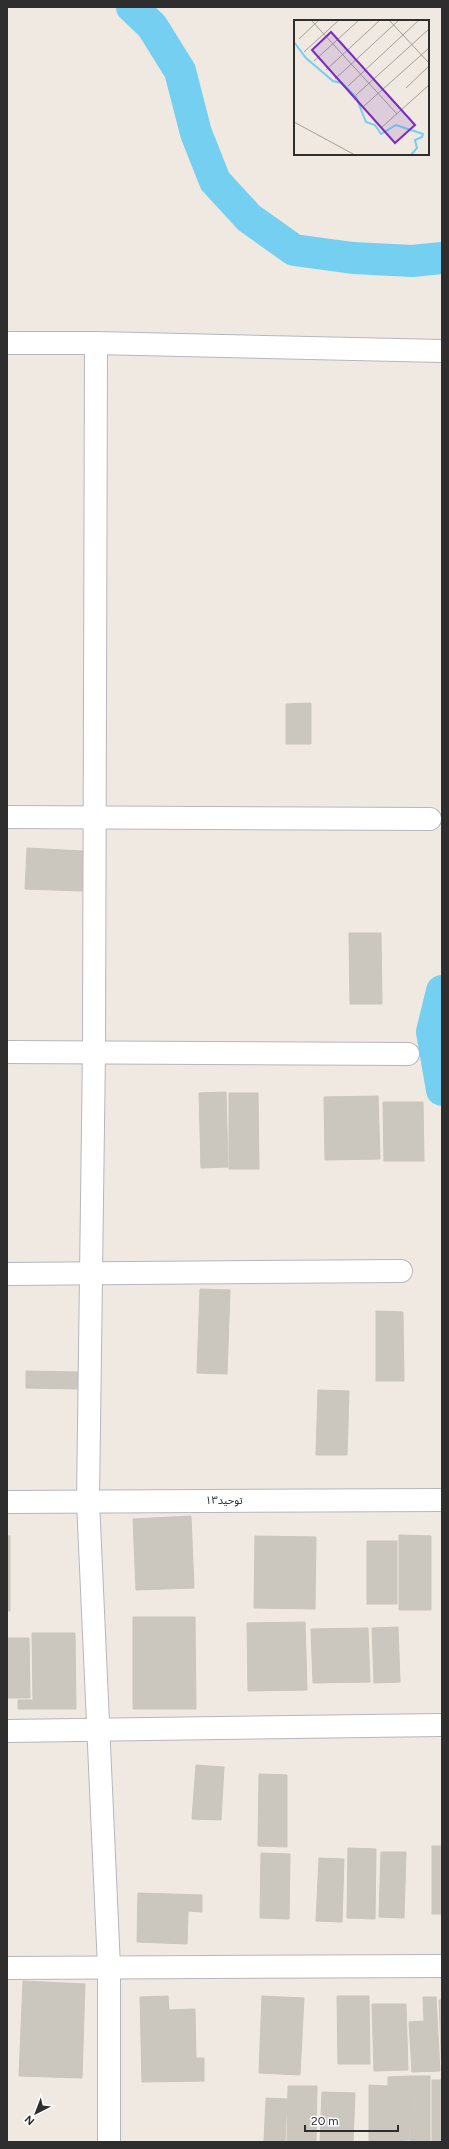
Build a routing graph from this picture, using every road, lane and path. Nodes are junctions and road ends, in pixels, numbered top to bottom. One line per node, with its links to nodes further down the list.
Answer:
1 (7, 343): 2 (street)
2 (96, 343): 3 (street); 5 (street)
3 (442, 351)
4 (7, 817): 5 (street)
5 (95, 817): 6 (street); 7 (street)
6 (430, 820)
7 (94, 1051): 8 (street); 9 (street); 11 (street)
8 (7, 1052)
9 (408, 1054)
10 (401, 1271): 11 (street)
11 (92, 1273): 12 (street); 13 (street)
12 (7, 1274)
13 (88, 1500): 14 (street, توحید۱۳); 15 (street, توحید۱۳); 17 (street)
14 (442, 1500)
15 (7, 1502)
16 (442, 1725): 17 (street)
17 (98, 1730): 18 (street); 20 (street)
18 (7, 1731)
19 (442, 1966): 20 (street)
20 (110, 1967): 21 (street); 22 (street)
21 (7, 1968)
22 (109, 2142)

